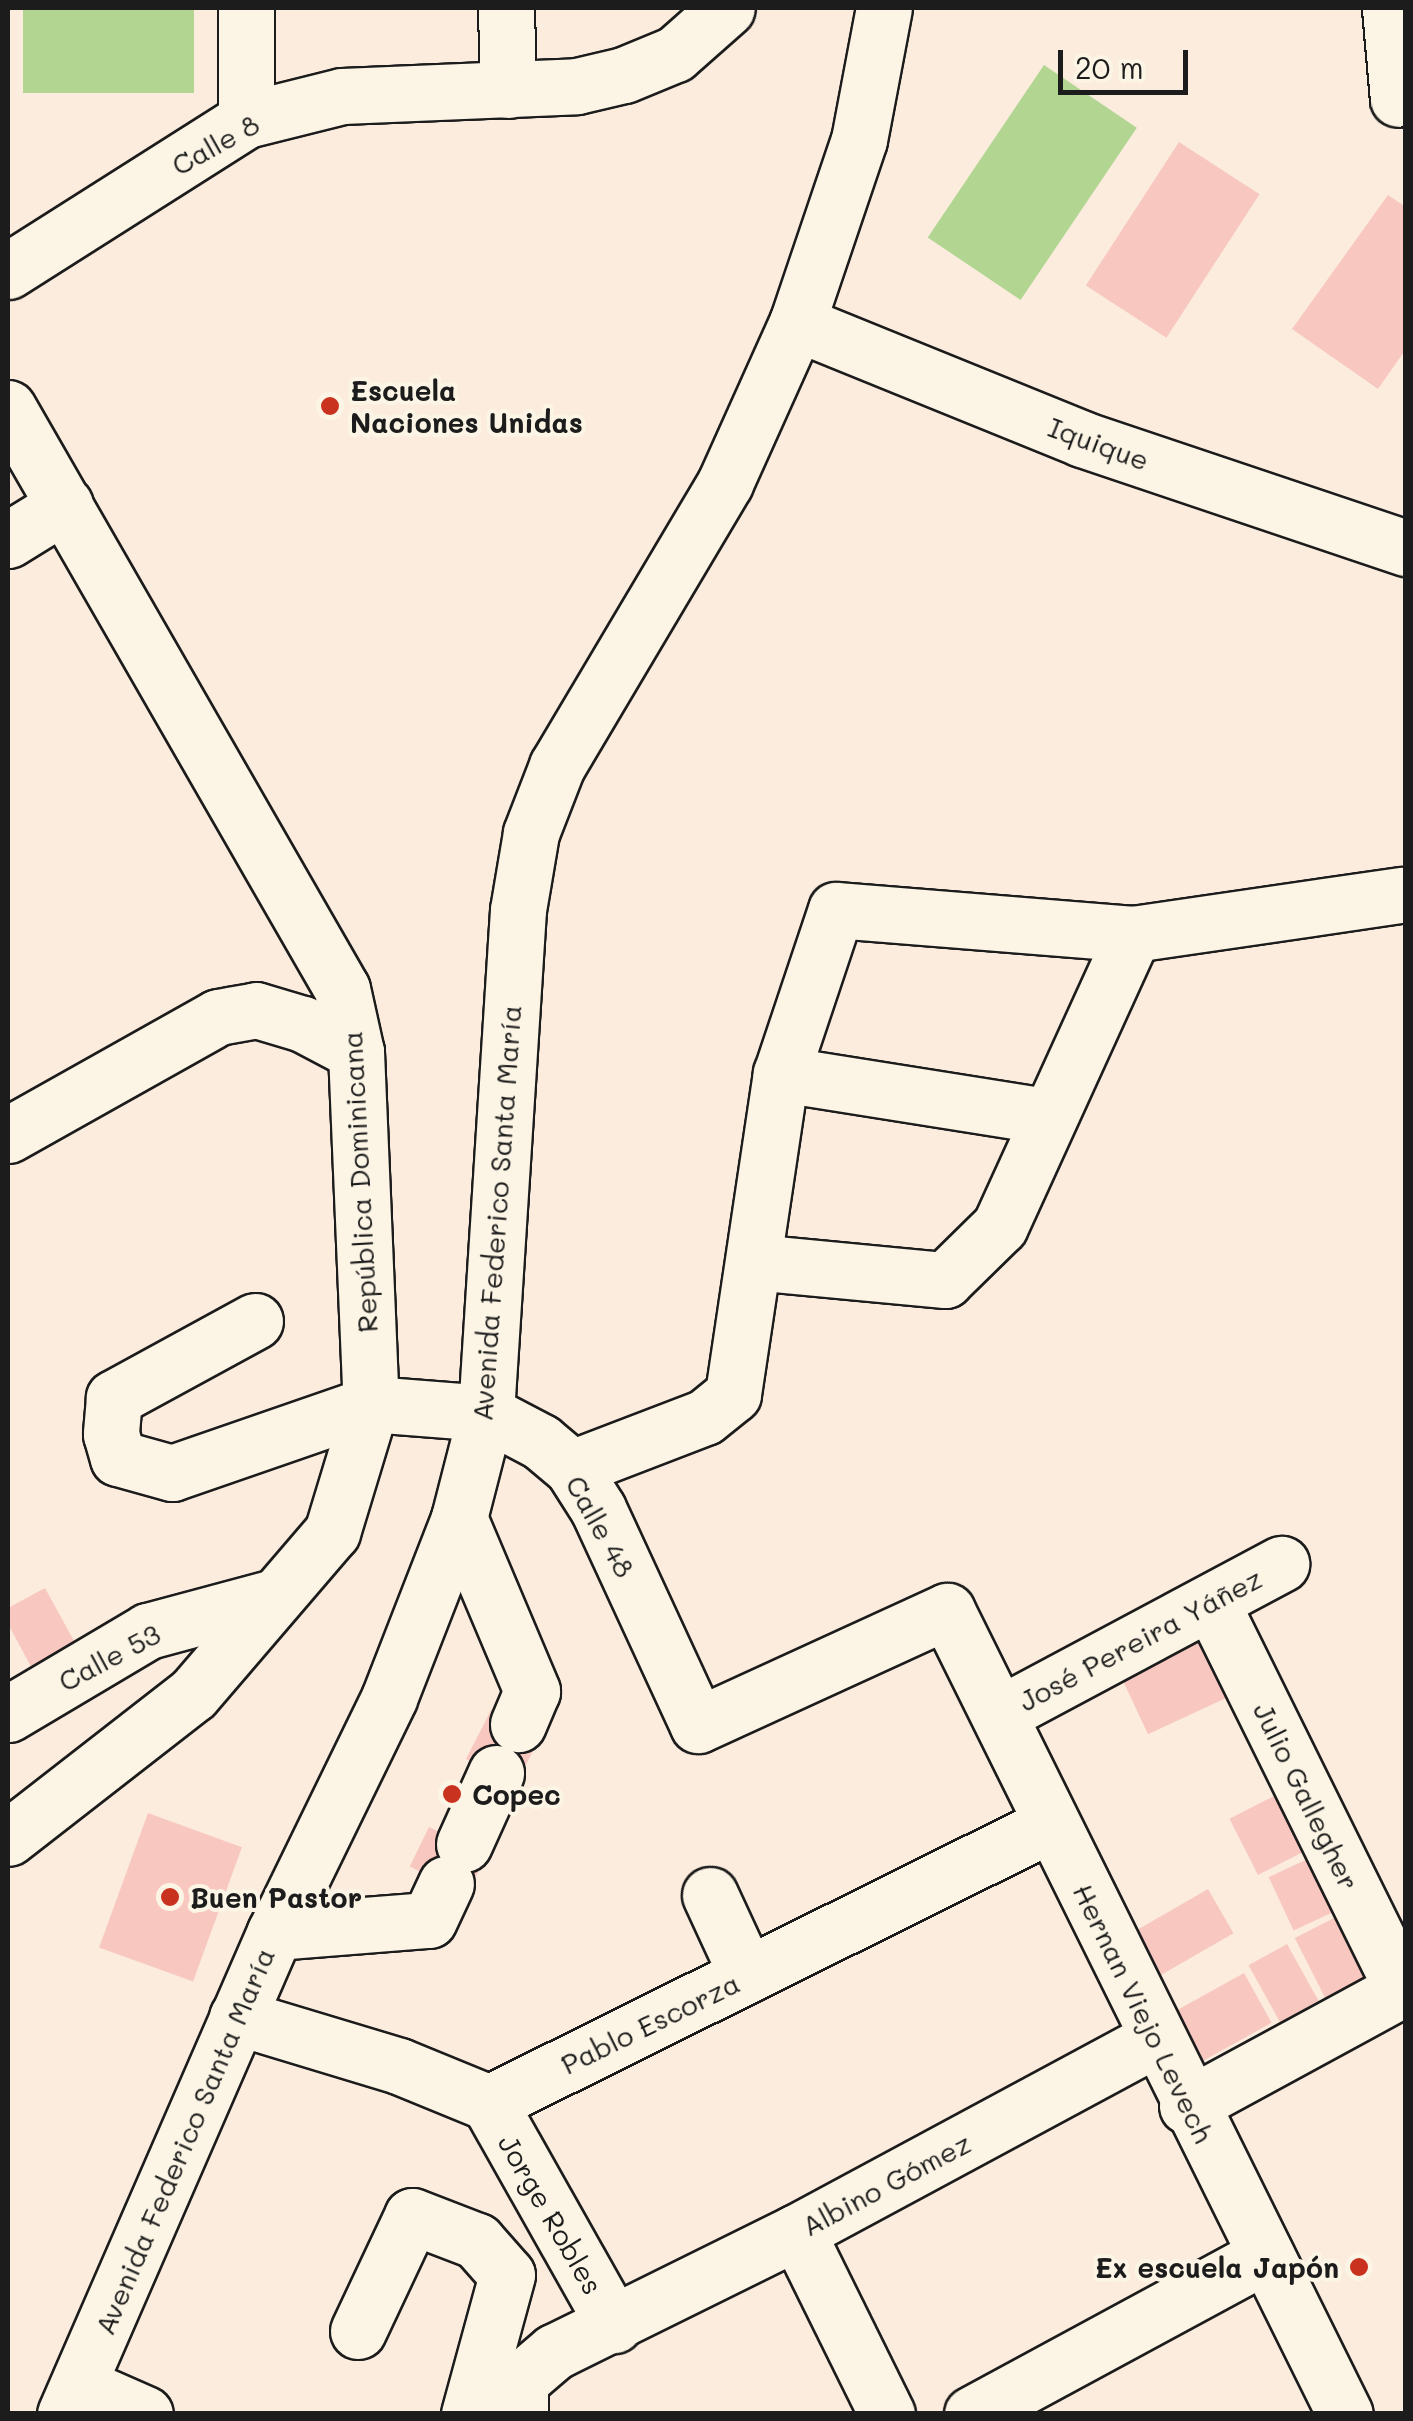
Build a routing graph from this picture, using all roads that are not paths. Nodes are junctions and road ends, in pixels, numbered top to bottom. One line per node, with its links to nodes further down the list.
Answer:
1 (246, 8): 8 (street)
2 (506, 8): 6 (street)
3 (728, 8): 6 (street, Calle 8)
4 (884, 8): 10 (street, Avenida Federico Santa María)
5 (1390, 8): 7 (street)
6 (508, 90): 8 (street, Calle 8)
7 (1398, 98)
8 (246, 120): 9 (street, Calle 8)
9 (8, 271)
10 (797, 323): 14 (street, Iquique); 24 (street, Avenida Federico Santa María)
11 (8, 408): 12 (street, República Dominicana)
12 (65, 505): 13 (street); 17 (street, República Dominicana)
13 (8, 540)
14 (1406, 548)
15 (1401, 894): 16 (street)
16 (1133, 934): 18 (street); 19 (street)
17 (356, 1052): 20 (street); 23 (street, República Dominicana)
18 (781, 1074): 19 (street); 21 (street)
19 (1046, 1116): 21 (street)
20 (8, 1134)
21 (754, 1262): 25 (street)
22 (255, 1321): 23 (street)
23 (371, 1404): 24 (street, Calle 48); 28 (street, República Dominicana)
24 (486, 1413): 25 (street, Calle 48); 26 (street, Avenida Federico Santa María)
25 (572, 1468): 30 (street, Calle 48)
26 (458, 1518): 33 (street); 38 (street, Avenida Federico Santa María)
27 (1281, 1564): 29 (street, José Pereira Yáñez)
28 (274, 1597): 31 (street, Calle 53); 36 (street, República Dominicana)
29 (1211, 1602): 32 (street, José Pereira Yáñez); 40 (street, Julio Gallegher)
30 (947, 1610): 32 (street, Hernan Viejo Levech)
31 (8, 1714)
32 (1000, 1714): 35 (street, Hernan Viejo Levech)
33 (518, 1724)
34 (496, 1773): 38 (street)
35 (1051, 1824): 39 (street, Pablo Escorza); 42 (street, Hernan Viejo Levech)
36 (8, 1838)
37 (710, 1896): 39 (street)
38 (275, 1932): 41 (street, Avenida Federico Santa María)
39 (747, 1974): 43 (street, Pablo Escorza)
40 (1404, 1988): 44 (street)
41 (237, 2018): 43 (street); 49 (street, Avenida Federico Santa María)
42 (1155, 2038): 44 (street, Hernan Viejo Levech); 45 (street, Albino Gómez)
43 (488, 2103): 47 (street, Jorge Robles)
44 (1187, 2106): 46 (street, Hernan Viejo Levech)
45 (797, 2232): 47 (street, Albino Gómez); 53 (street)
46 (1266, 2254): 54 (street); 55 (street, Hernan Viejo Levech)
47 (614, 2324): 52 (street, Albino Gómez)
48 (358, 2331): 51 (street)
49 (72, 2399): 50 (street)
50 (146, 2414)
51 (469, 2414)
52 (520, 2414)
53 (887, 2414)
54 (972, 2414)
55 (1345, 2414)

